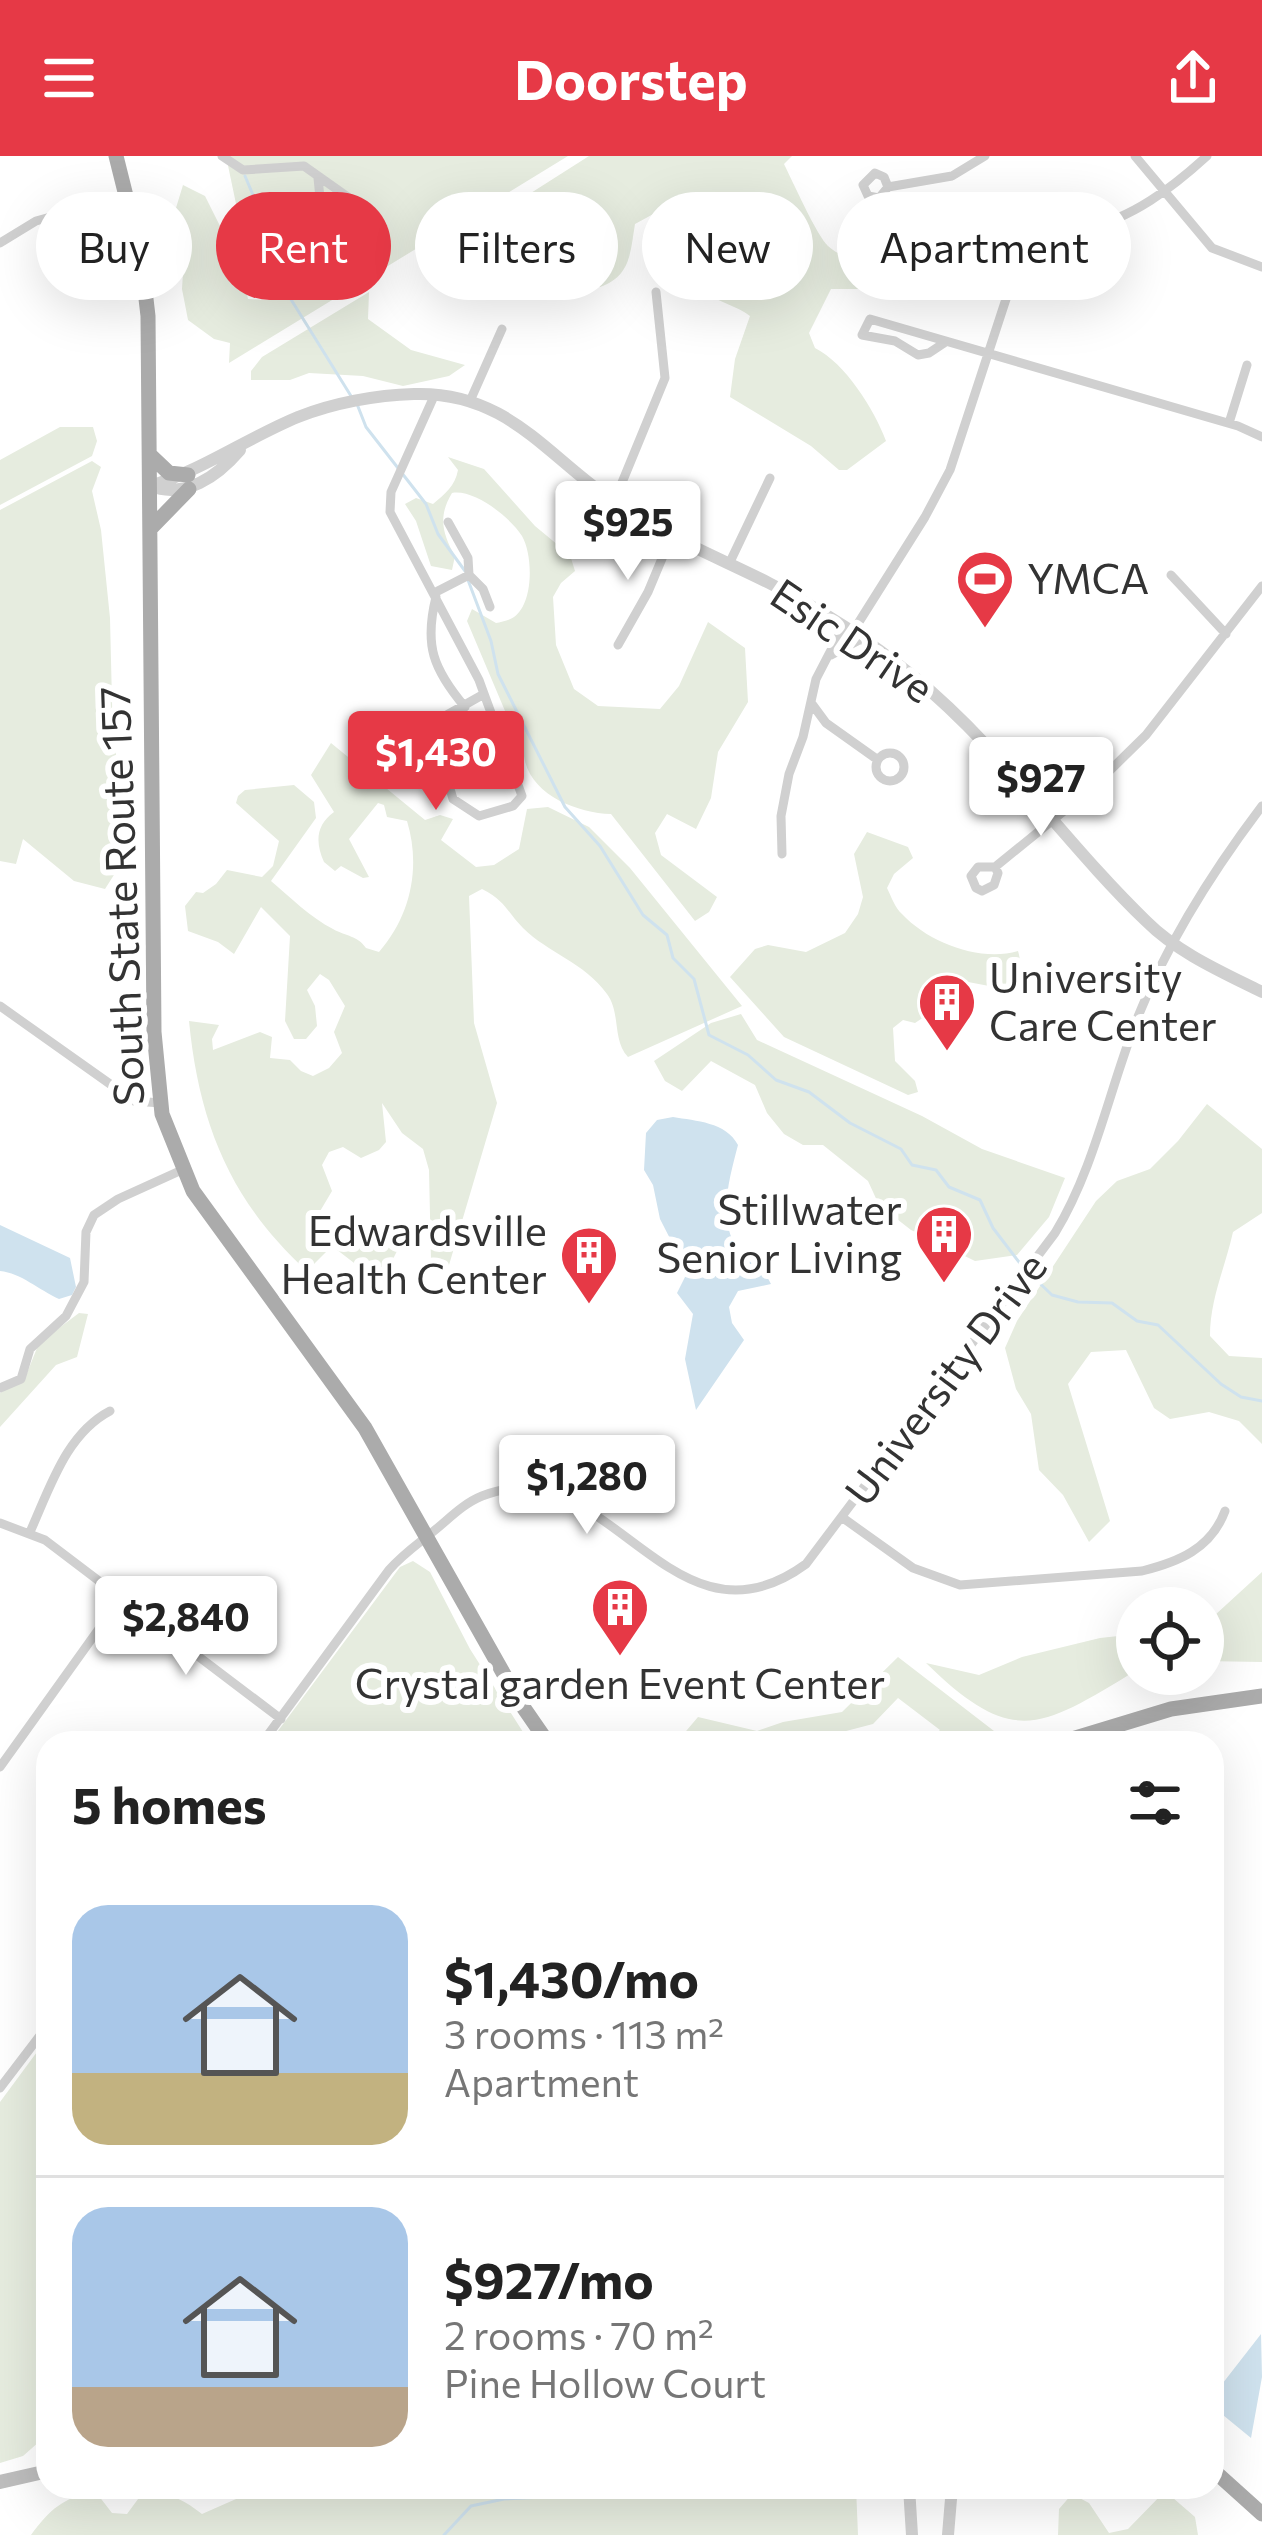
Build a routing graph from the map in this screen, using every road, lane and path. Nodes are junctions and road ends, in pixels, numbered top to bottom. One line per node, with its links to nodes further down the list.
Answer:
1 (116, 156): 9 (main road, South State Route 157)
2 (222, 156): 6 (street)
3 (985, 156): 7 (street)
4 (1135, 156): 8 (street)
5 (1207, 156): 8 (street)
6 (318, 178): 6 (street)
7 (888, 187)
8 (1165, 191): 12 (street); 17 (street)
9 (125, 192)
10 (36, 221): 11 (street)
11 (0, 243)
12 (1262, 267)
13 (146, 300): 23 (main road, South State Route 157)
14 (657, 300): 27 (street)
15 (502, 329): 20 (street)
16 (944, 343): 16 (street); 17 (street)
17 (987, 354): 21 (street); 37 (street)
18 (1247, 365): 21 (street)
19 (435, 394): 20 (street, Esic Drive); 25 (street, Esic Drive); 35 (street)
20 (470, 401): 27 (street, Esic Drive)
21 (1229, 423): 22 (street)
22 (1262, 437)
23 (150, 455): 25 (main road); 26 (main road, South State Route 157)
24 (770, 478): 31 (street)
25 (189, 482): 26 (street, Esic Drive); 29 (main road)
26 (150, 486): 29 (main road, South State Route 157)
27 (614, 502): 30 (street, Esic Drive)
28 (448, 522): 32 (street)
29 (149, 530): 56 (main road, South State Route 157)
30 (671, 537): 31 (street, Esic Drive); 39 (street)
31 (729, 564): 37 (street, Esic Drive)
32 (469, 575): 35 (street); 36 (street)
33 (1171, 575): 38 (street)
34 (1262, 586): 38 (street)
35 (435, 595): 41 (street); 43 (street)
36 (490, 607)
37 (852, 633): 40 (street); 40 (street); 50 (street, Esic Drive)
38 (1226, 634): 50 (street)
39 (618, 645)
40 (831, 655): 42 (street)
41 (484, 694): 43 (street); 46 (street)
42 (812, 704): 44 (street); 45 (street)
43 (464, 706): 48 (street)
44 (833, 729): 45 (street); 47 (street)
45 (803, 736): 51 (street)
46 (508, 758): 48 (street); 48 (street)
47 (878, 760)
48 (448, 782)
49 (1262, 806): 53 (street, University Drive)
50 (1055, 819): 52 (street); 53 (street, Esic Drive)
51 (782, 854)
52 (995, 867)
53 (1171, 942): 54 (street, Esic Drive); 61 (street, University Drive)
54 (1262, 992)
55 (0, 1006): 56 (street)
56 (160, 1103): 57 (main road, South State Route 157)
57 (184, 1169): 58 (street); 64 (main road, South State Route 157)
58 (0, 1388)
59 (110, 1411): 63 (street)
60 (1225, 1511): 61 (street)
61 (843, 1518): 64 (street, University Drive)
62 (0, 1522): 63 (street)
63 (30, 1532): 65 (street)
64 (428, 1536): 67 (street, University Drive); 69 (main road, South State Route 157)
65 (121, 1598): 67 (street); 71 (street)
66 (1262, 1696): 70 (main road)
67 (280, 1718): 68 (street, University Drive)
68 (271, 1731)
69 (540, 1731)
70 (1098, 1731)
71 (0, 1767)
72 (36, 2041): 73 (street)
73 (0, 2088)
74 (36, 2474): 76 (main road)
75 (1224, 2481): 79 (main road)
76 (0, 2482)
77 (910, 2499): 80 (street)
78 (951, 2499): 81 (street)
79 (1262, 2514)
80 (912, 2535)
81 (948, 2535)

